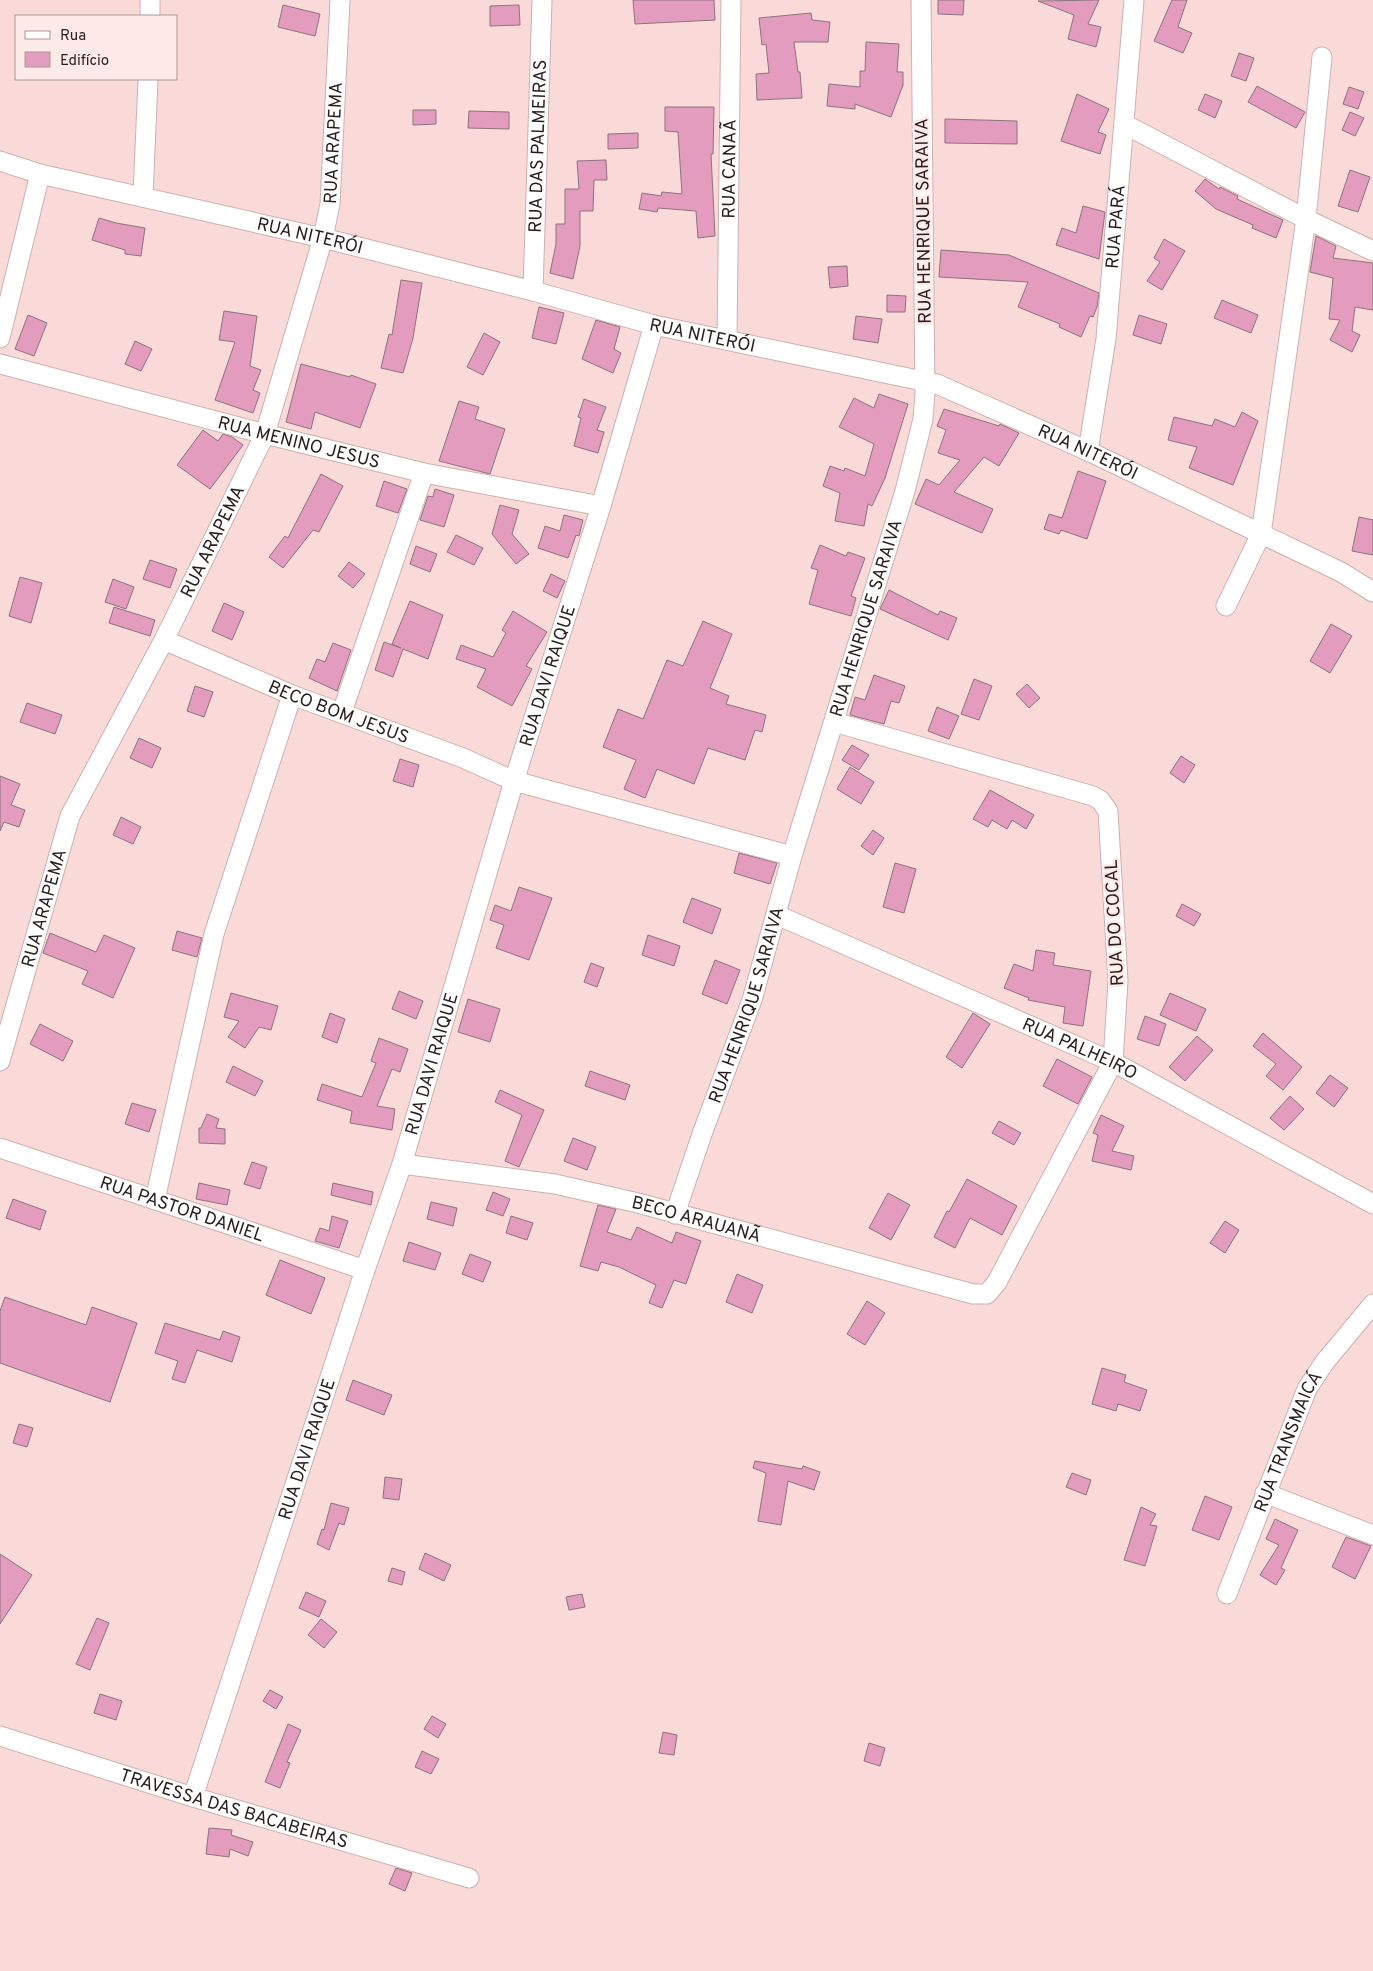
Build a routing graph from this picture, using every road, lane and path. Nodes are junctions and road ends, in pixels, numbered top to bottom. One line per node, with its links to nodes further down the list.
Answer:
1 (150, 0): 7 (street)
2 (340, 0): 15 (street, RUA ARAPEMA)
3 (542, 0): 17 (street, RUA DAS PALMEIRAS)
4 (732, 0): 20 (street, RUA CANAÃ)
5 (920, 0): 22 (street, RUA HENRIQUE SARAIVA)
6 (1134, 0): 10 (street, RUA PARÁ)
7 (150, 15)
8 (1322, 57): 14 (street)
9 (148, 80): 13 (street)
10 (1126, 125): 14 (street); 24 (street, RUA PARÁ)
11 (0, 161): 12 (street, RUA NITERÓI)
12 (40, 174): 13 (street, RUA NITERÓI); 19 (street)
13 (143, 196): 15 (street, RUA NITERÓI)
14 (1306, 218): 16 (street); 27 (street)
15 (323, 238): 17 (street, RUA NITERÓI); 23 (street, RUA ARAPEMA)
16 (1373, 251)
17 (533, 291): 18 (street, RUA NITERÓI)
18 (654, 325): 20 (street, RUA NITERÓI); 26 (street, RUA DAVI RAIQUE)
19 (0, 338)
20 (727, 339): 22 (street, RUA NITERÓI)
21 (0, 364): 23 (street, RUA MENINO JESUS)
22 (925, 380): 24 (street, RUA NITERÓI); 33 (street, RUA HENRIQUE SARAIVA)
23 (265, 434): 25 (street, RUA MENINO JESUS); 30 (street, RUA ARAPEMA)
24 (1088, 451): 27 (street, RUA NITERÓI)
25 (424, 473): 26 (street, RUA MENINO JESUS); 32 (street)
26 (601, 506): 34 (street, RUA DAVI RAIQUE)
27 (1261, 534): 28 (street, RUA NITERÓI); 29 (street)
28 (1373, 592)
29 (1226, 606)
30 (164, 640): 31 (street, BECO BOM JESUS); 37 (street, RUA ARAPEMA)
31 (292, 695): 32 (street, BECO BOM JESUS); 41 (street)
32 (342, 712): 34 (street, BECO BOM JESUS)
33 (834, 722): 35 (street, RUA HENRIQUE SARAIVA); 38 (street, RUA DO COCAL)
34 (514, 781): 35 (street, BECO BOM JESUS); 40 (street, RUA DAVI RAIQUE)
35 (792, 856): 36 (street, RUA HENRIQUE SARAIVA)
36 (777, 915): 38 (street, RUA PALHEIRO); 43 (street, RUA HENRIQUE SARAIVA)
37 (0, 1061)
38 (1114, 1062): 42 (street, RUA PALHEIRO); 45 (street, RUA DO COCAL)
39 (0, 1148): 41 (street, RUA PASTOR DANIEL)
40 (402, 1164): 43 (street, BECO ARAUANÃ); 44 (street, RUA DAVI RAIQUE)
41 (155, 1200): 44 (street, RUA PASTOR DANIEL)
42 (1373, 1204)
43 (675, 1214): 45 (street, BECO ARAUANÃ)
44 (365, 1270): 51 (street, RUA DAVI RAIQUE)
45 (987, 1294)
46 (1373, 1304): 47 (street, RUA TRANSMAICÁ)
47 (1265, 1493): 48 (street); 49 (street, RUA TRANSMAICÁ)
48 (1373, 1535)
49 (1227, 1594)
50 (0, 1736): 51 (street, TRAVESSA DAS BACABEIRAS)
51 (193, 1797): 52 (street, TRAVESSA DAS BACABEIRAS)
52 (469, 1878)

